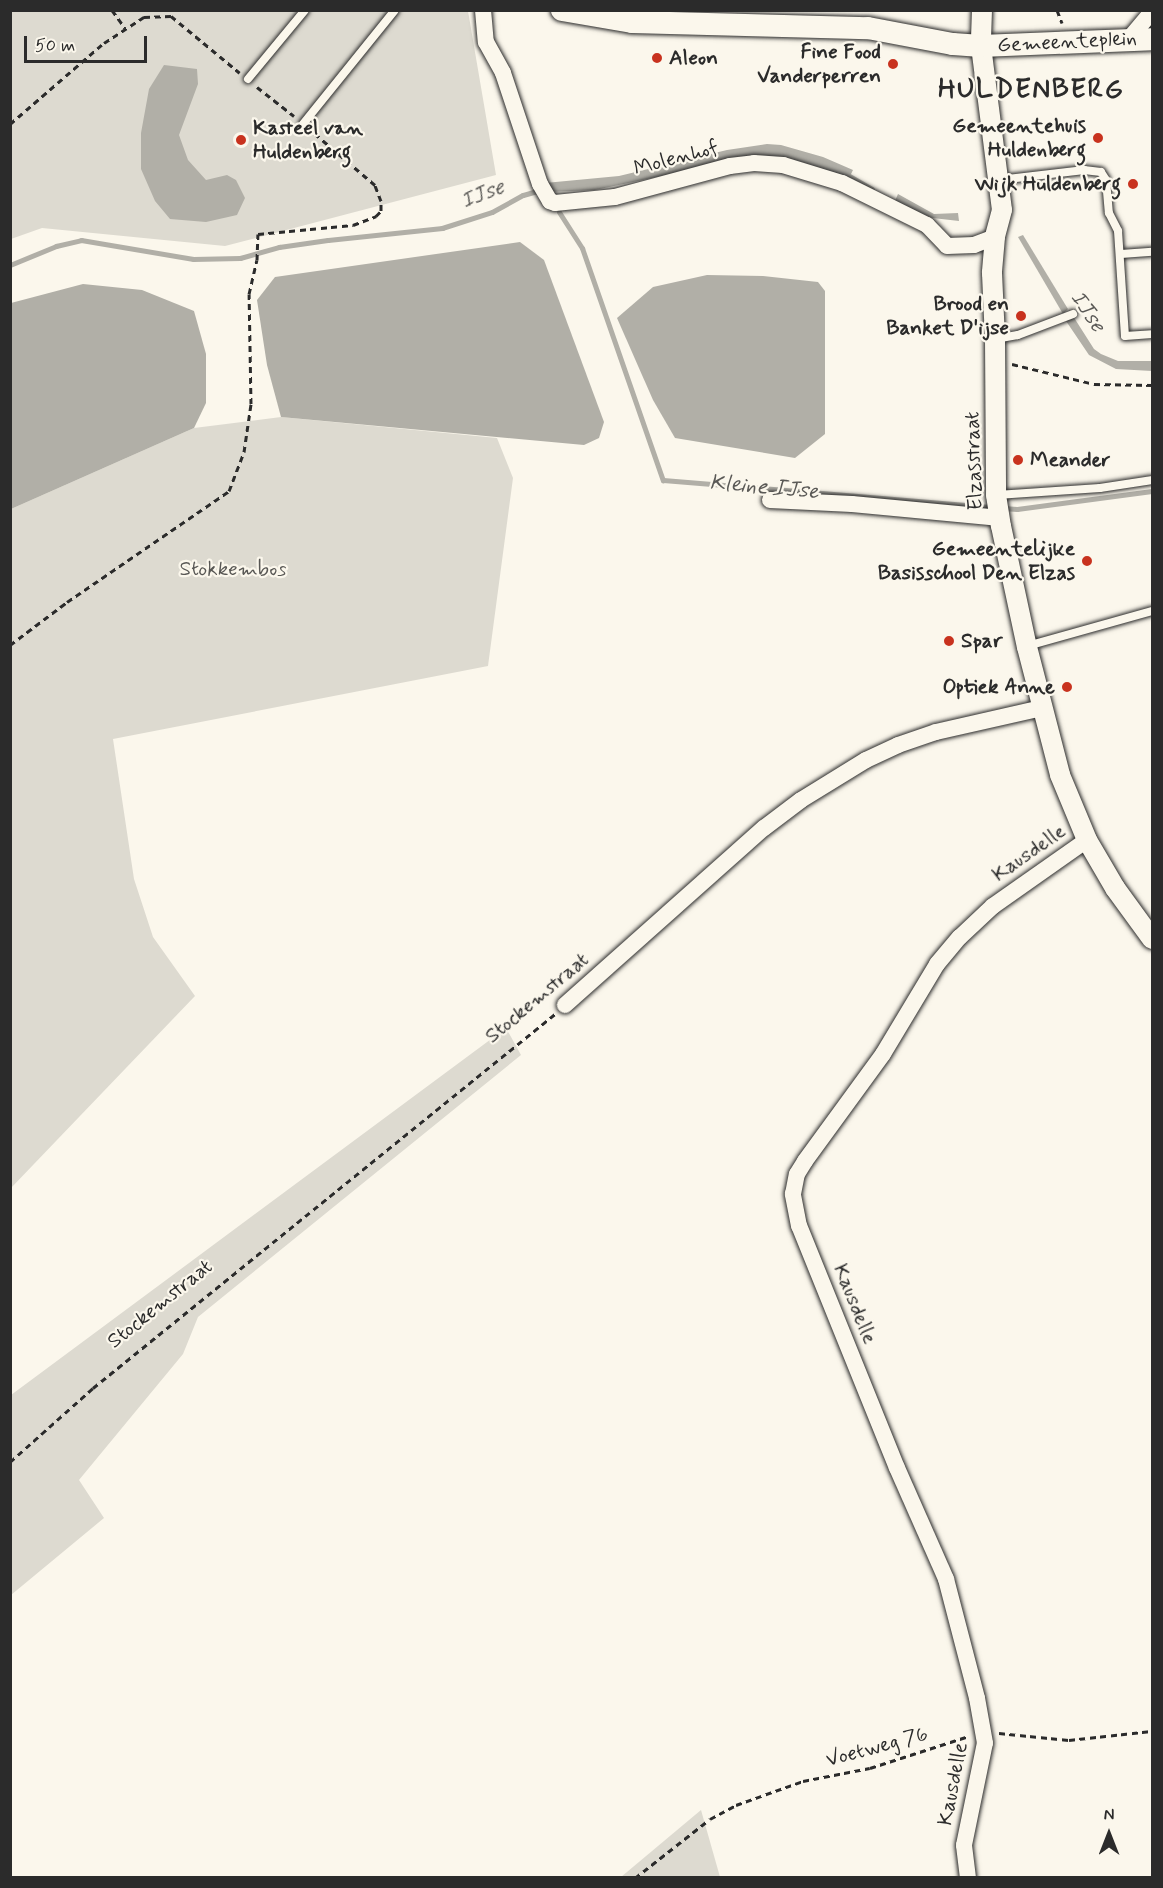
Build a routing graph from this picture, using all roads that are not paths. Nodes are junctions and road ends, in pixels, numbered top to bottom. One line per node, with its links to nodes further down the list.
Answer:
1 (305, 10): 10 (lane)
2 (395, 10): 11 (lane)
3 (483, 10): 13 (street, Molenhof)
4 (562, 10): 9 (main road, Gemeenteplein)
5 (982, 10): 9 (street)
6 (1152, 12): 7 (street)
7 (1129, 39): 8 (main road, Gemeenteplein); 9 (main road, Gemeenteplein)
8 (1152, 39)
9 (981, 46): 12 (street, Gemeenteplein)
10 (248, 80)
11 (303, 124)
12 (999, 180): 13 (street, Gemeenteplein); 15 (lane)
13 (996, 237): 18 (street, Elzasstraat)
14 (1152, 252): 15 (lane)
15 (1121, 254): 17 (lane)
16 (1073, 314): 18 (lane)
17 (1152, 334)
18 (996, 339): 21 (street, Elzasstraat)
19 (1152, 480): 21 (lane)
20 (770, 500): 21 (street)
21 (998, 507): 23 (street, Elzasstraat)
22 (1152, 611): 23 (lane)
23 (1027, 646): 24 (street, Elzasstraat)
24 (1042, 708): 25 (street, Elzasstraat); 27 (street, Stockemstraat)
25 (1087, 840): 26 (street, Elzasstraat); 28 (street, Kausdelle)
26 (1152, 939)
27 (565, 1005)
28 (968, 1878)

